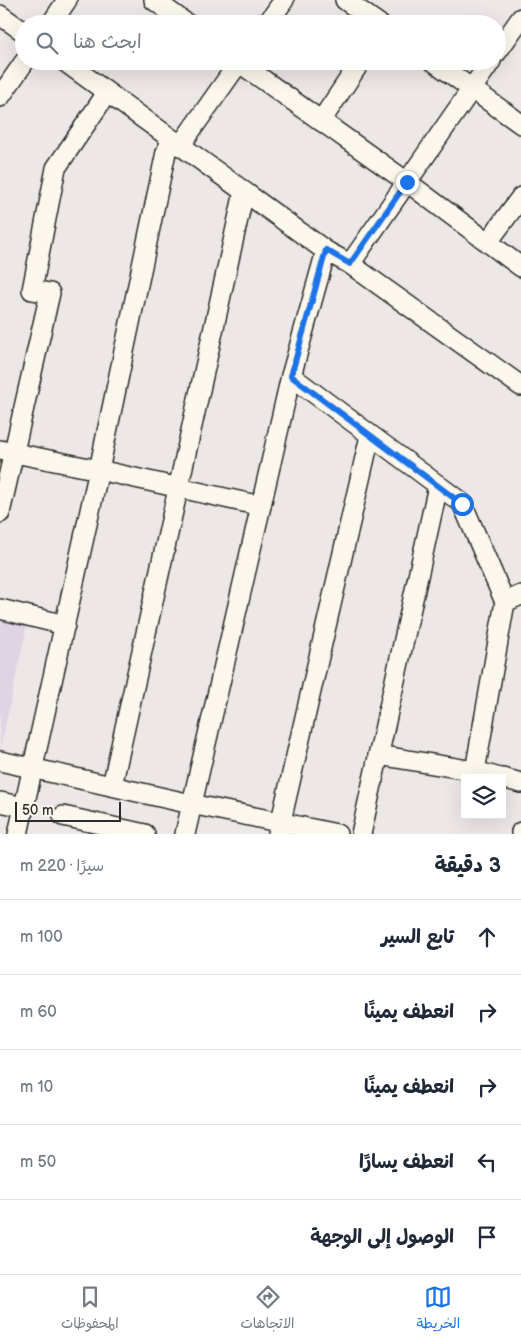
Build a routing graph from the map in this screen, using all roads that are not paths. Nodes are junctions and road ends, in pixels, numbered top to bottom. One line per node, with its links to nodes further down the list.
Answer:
1 (67, 0): 6 (street)
2 (284, 0): 8 (street)
3 (345, 0): 9 (street)
4 (166, 4): 7 (street)
5 (0, 15): 11 (street)
6 (57, 15)
7 (178, 15)
8 (273, 15)
9 (366, 15)
10 (521, 18): 12 (street)
11 (15, 26)
12 (506, 39)
13 (19, 70): 22 (street)
14 (76, 70): 21 (street)
15 (233, 70): 25 (street)
16 (250, 70): 23 (street)
17 (355, 70): 23 (street)
18 (446, 70): 20 (street)
19 (485, 70): 20 (street)
20 (472, 89): 24 (street); 26 (street)
21 (107, 93): 25 (street); 36 (street)
22 (0, 97)
23 (321, 121): 26 (street)
24 (521, 124)
25 (176, 143): 27 (street); 37 (street)
26 (407, 182): 29 (street); 31 (street)
27 (244, 192): 30 (street); 39 (street)
28 (521, 197): 29 (street)
29 (488, 242): 32 (street)
30 (326, 250): 31 (street); 33 (street)
31 (350, 264): 34 (street)
32 (521, 266)
33 (291, 376): 35 (street); 40 (street)
34 (518, 379)
35 (370, 436): 38 (street); 57 (street)
36 (7, 452): 37 (street); 41 (street)
37 (100, 470): 39 (street); 44 (street)
38 (438, 486): 42 (street); 45 (street)
39 (177, 488): 40 (street); 52 (street)
40 (261, 506): 54 (street)
41 (0, 513)
42 (513, 599): 48 (street)
43 (0, 609): 44 (street)
44 (65, 625): 47 (street)
45 (378, 755): 48 (street); 63 (street)
46 (0, 761): 47 (street)
47 (33, 768): 52 (street); 55 (street)
48 (475, 771): 49 (street)
49 (486, 774)
50 (506, 780): 51 (street)
51 (521, 784)
52 (112, 786): 54 (street)
53 (0, 802): 55 (street)
54 (192, 804): 57 (street); 61 (street)
55 (24, 807): 59 (street)
56 (63, 816): 58 (street)
57 (280, 828): 62 (street)
58 (103, 830): 60 (street)
59 (18, 834)
60 (145, 834)
61 (185, 834)
62 (337, 834)
63 (360, 834)

